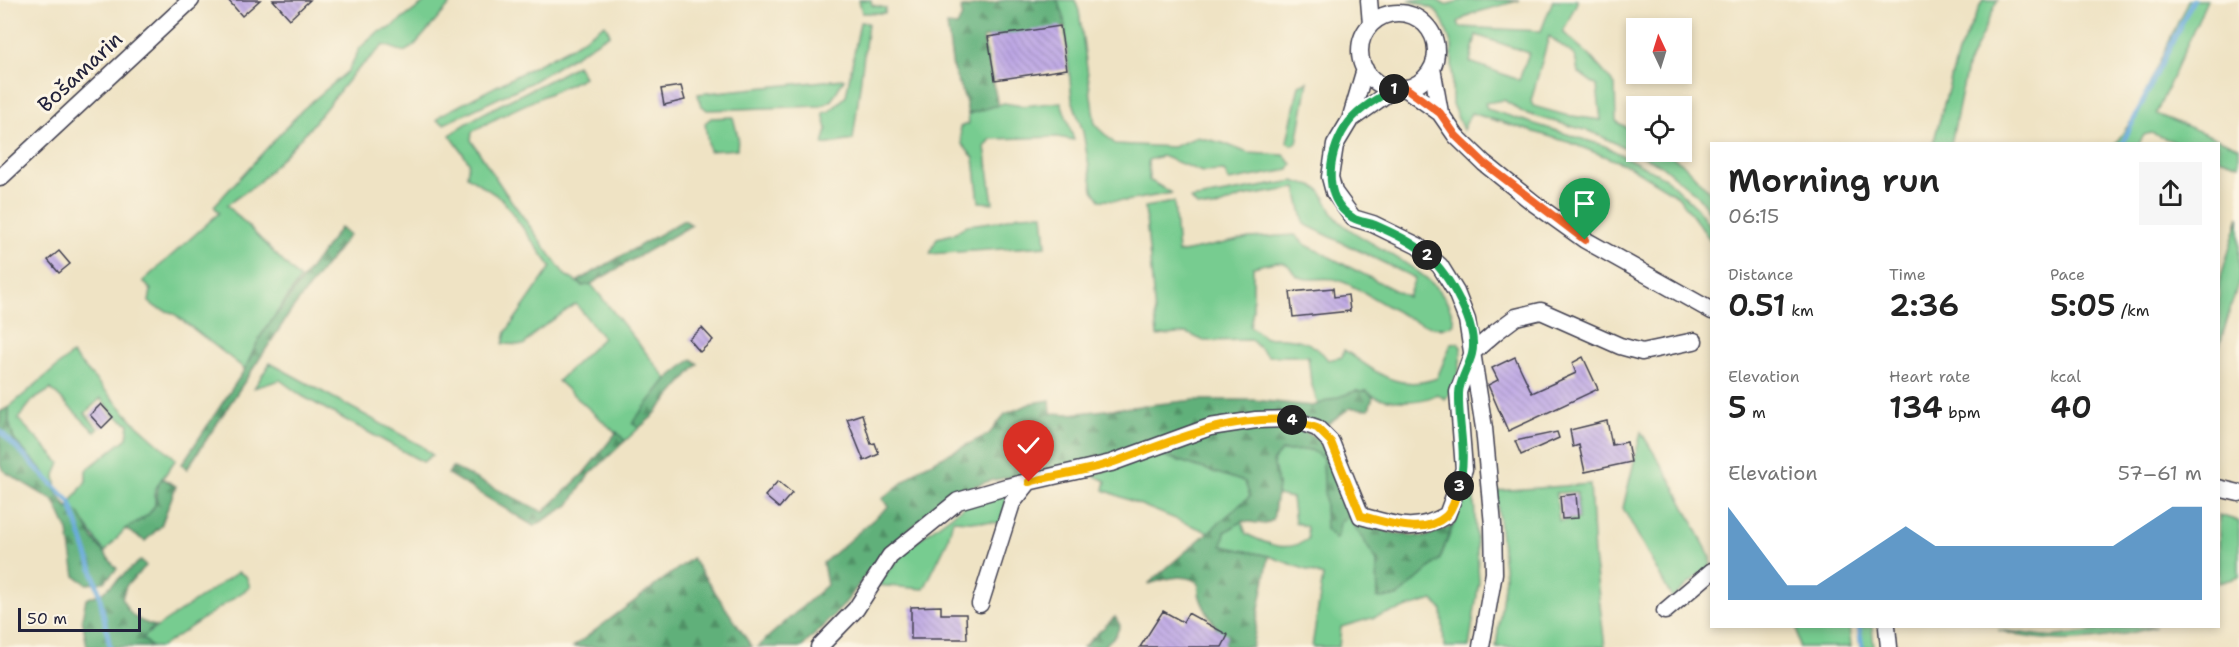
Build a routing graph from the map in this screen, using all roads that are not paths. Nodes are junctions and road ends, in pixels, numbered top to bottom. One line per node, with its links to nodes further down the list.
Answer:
1 (191, 0): 10 (street, Bošamarin)
2 (1369, 0): 4 (street)
3 (1396, 7): 4 (street); 5 (street)
4 (1371, 24): 6 (street)
5 (1432, 68): 7 (street); 8 (street)
6 (1365, 69): 7 (street); 9 (street)
7 (1400, 89): 8 (street); 9 (street)
8 (1440, 113): 11 (street)
9 (1350, 120): 13 (street)
10 (0, 178)
11 (1710, 310)
12 (1694, 341): 13 (street)
13 (1473, 352): 14 (street); 22 (street)
14 (1029, 482): 18 (street); 21 (street)
15 (2220, 488): 16 (street)
16 (2239, 493)
17 (1710, 574): 19 (street)
18 (980, 604)
19 (1665, 611)
20 (1887, 628): 23 (street)
21 (819, 647)
22 (1481, 647)
23 (1889, 647)

